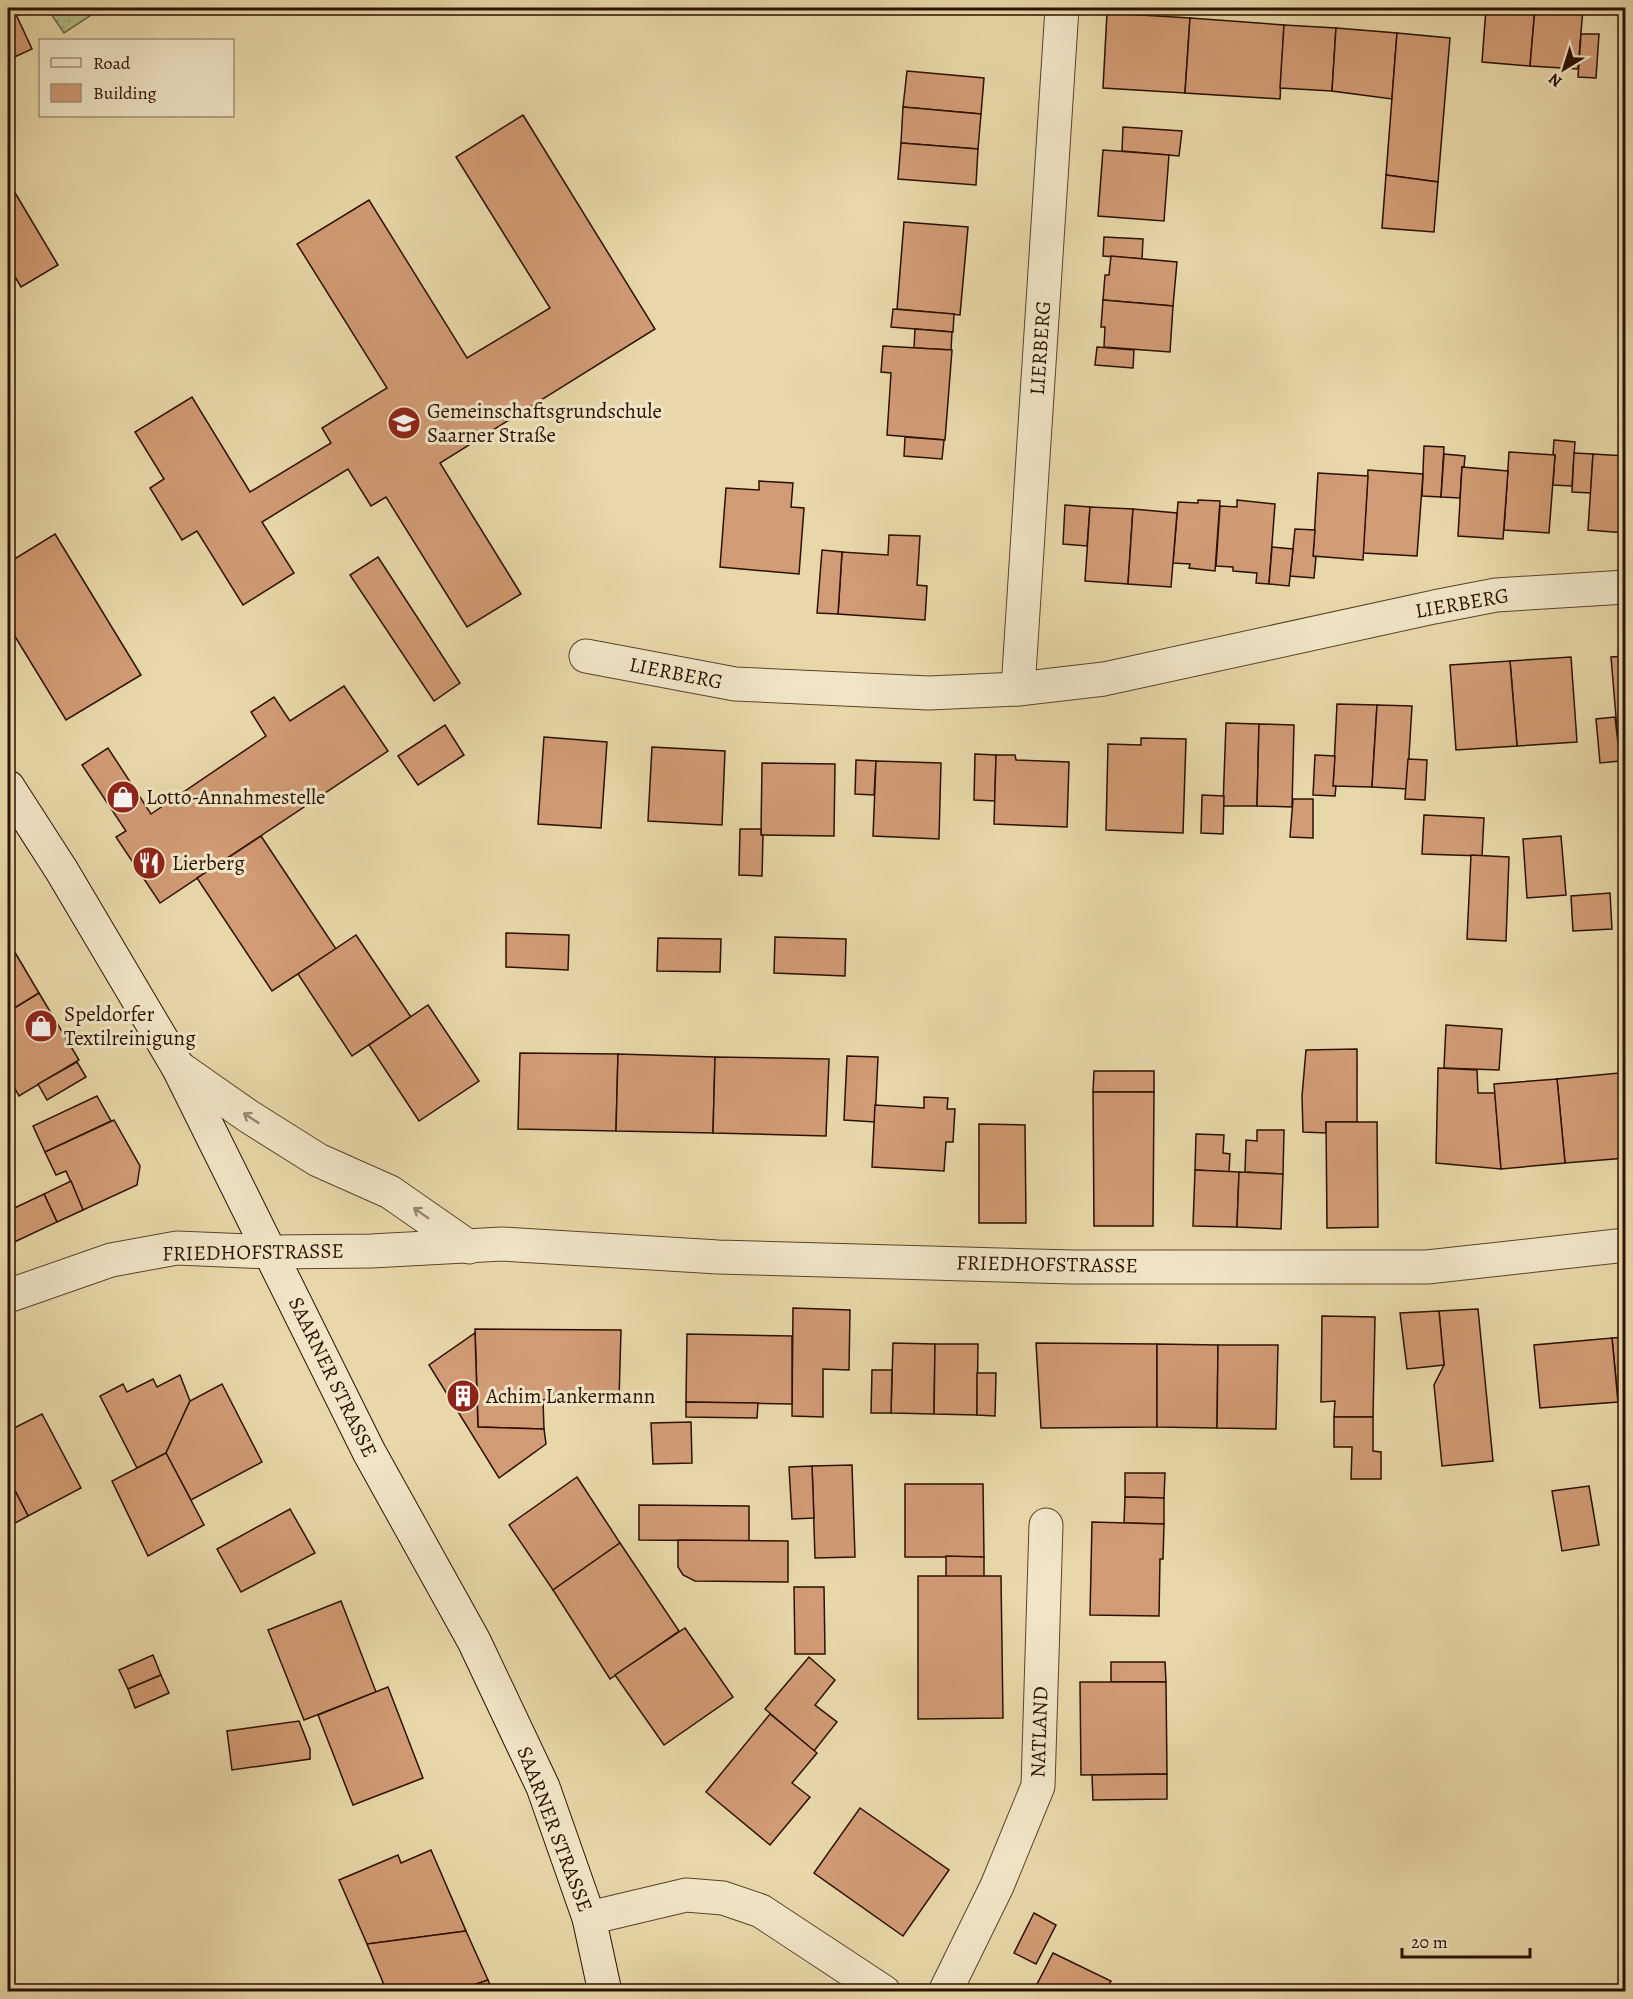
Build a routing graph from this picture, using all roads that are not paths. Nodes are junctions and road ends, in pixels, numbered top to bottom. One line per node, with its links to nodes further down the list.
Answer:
1 (1062, 8): 4 (street, LIERBERG)
2 (1626, 587): 4 (street, LIERBERG)
3 (586, 656): 4 (street, LIERBERG)
4 (1018, 689)
5 (8, 787): 6 (street, SAARNER STRASSE)
6 (178, 1067): 8 (street, one-way to 6); 9 (street, SAARNER STRASSE)
7 (1626, 1245): 8 (street, FRIEDHOFSTRASSE)
8 (468, 1247): 9 (street, FRIEDHOFSTRASSE)
9 (271, 1252): 10 (street, FRIEDHOFSTRASSE); 12 (street, SAARNER STRASSE)
10 (8, 1296)
11 (1046, 1525): 15 (street, NATLAND)
12 (589, 1918): 13 (street, SAARNER STRASSE); 14 (street)
13 (605, 1992)
14 (884, 1992)
15 (945, 1992)

